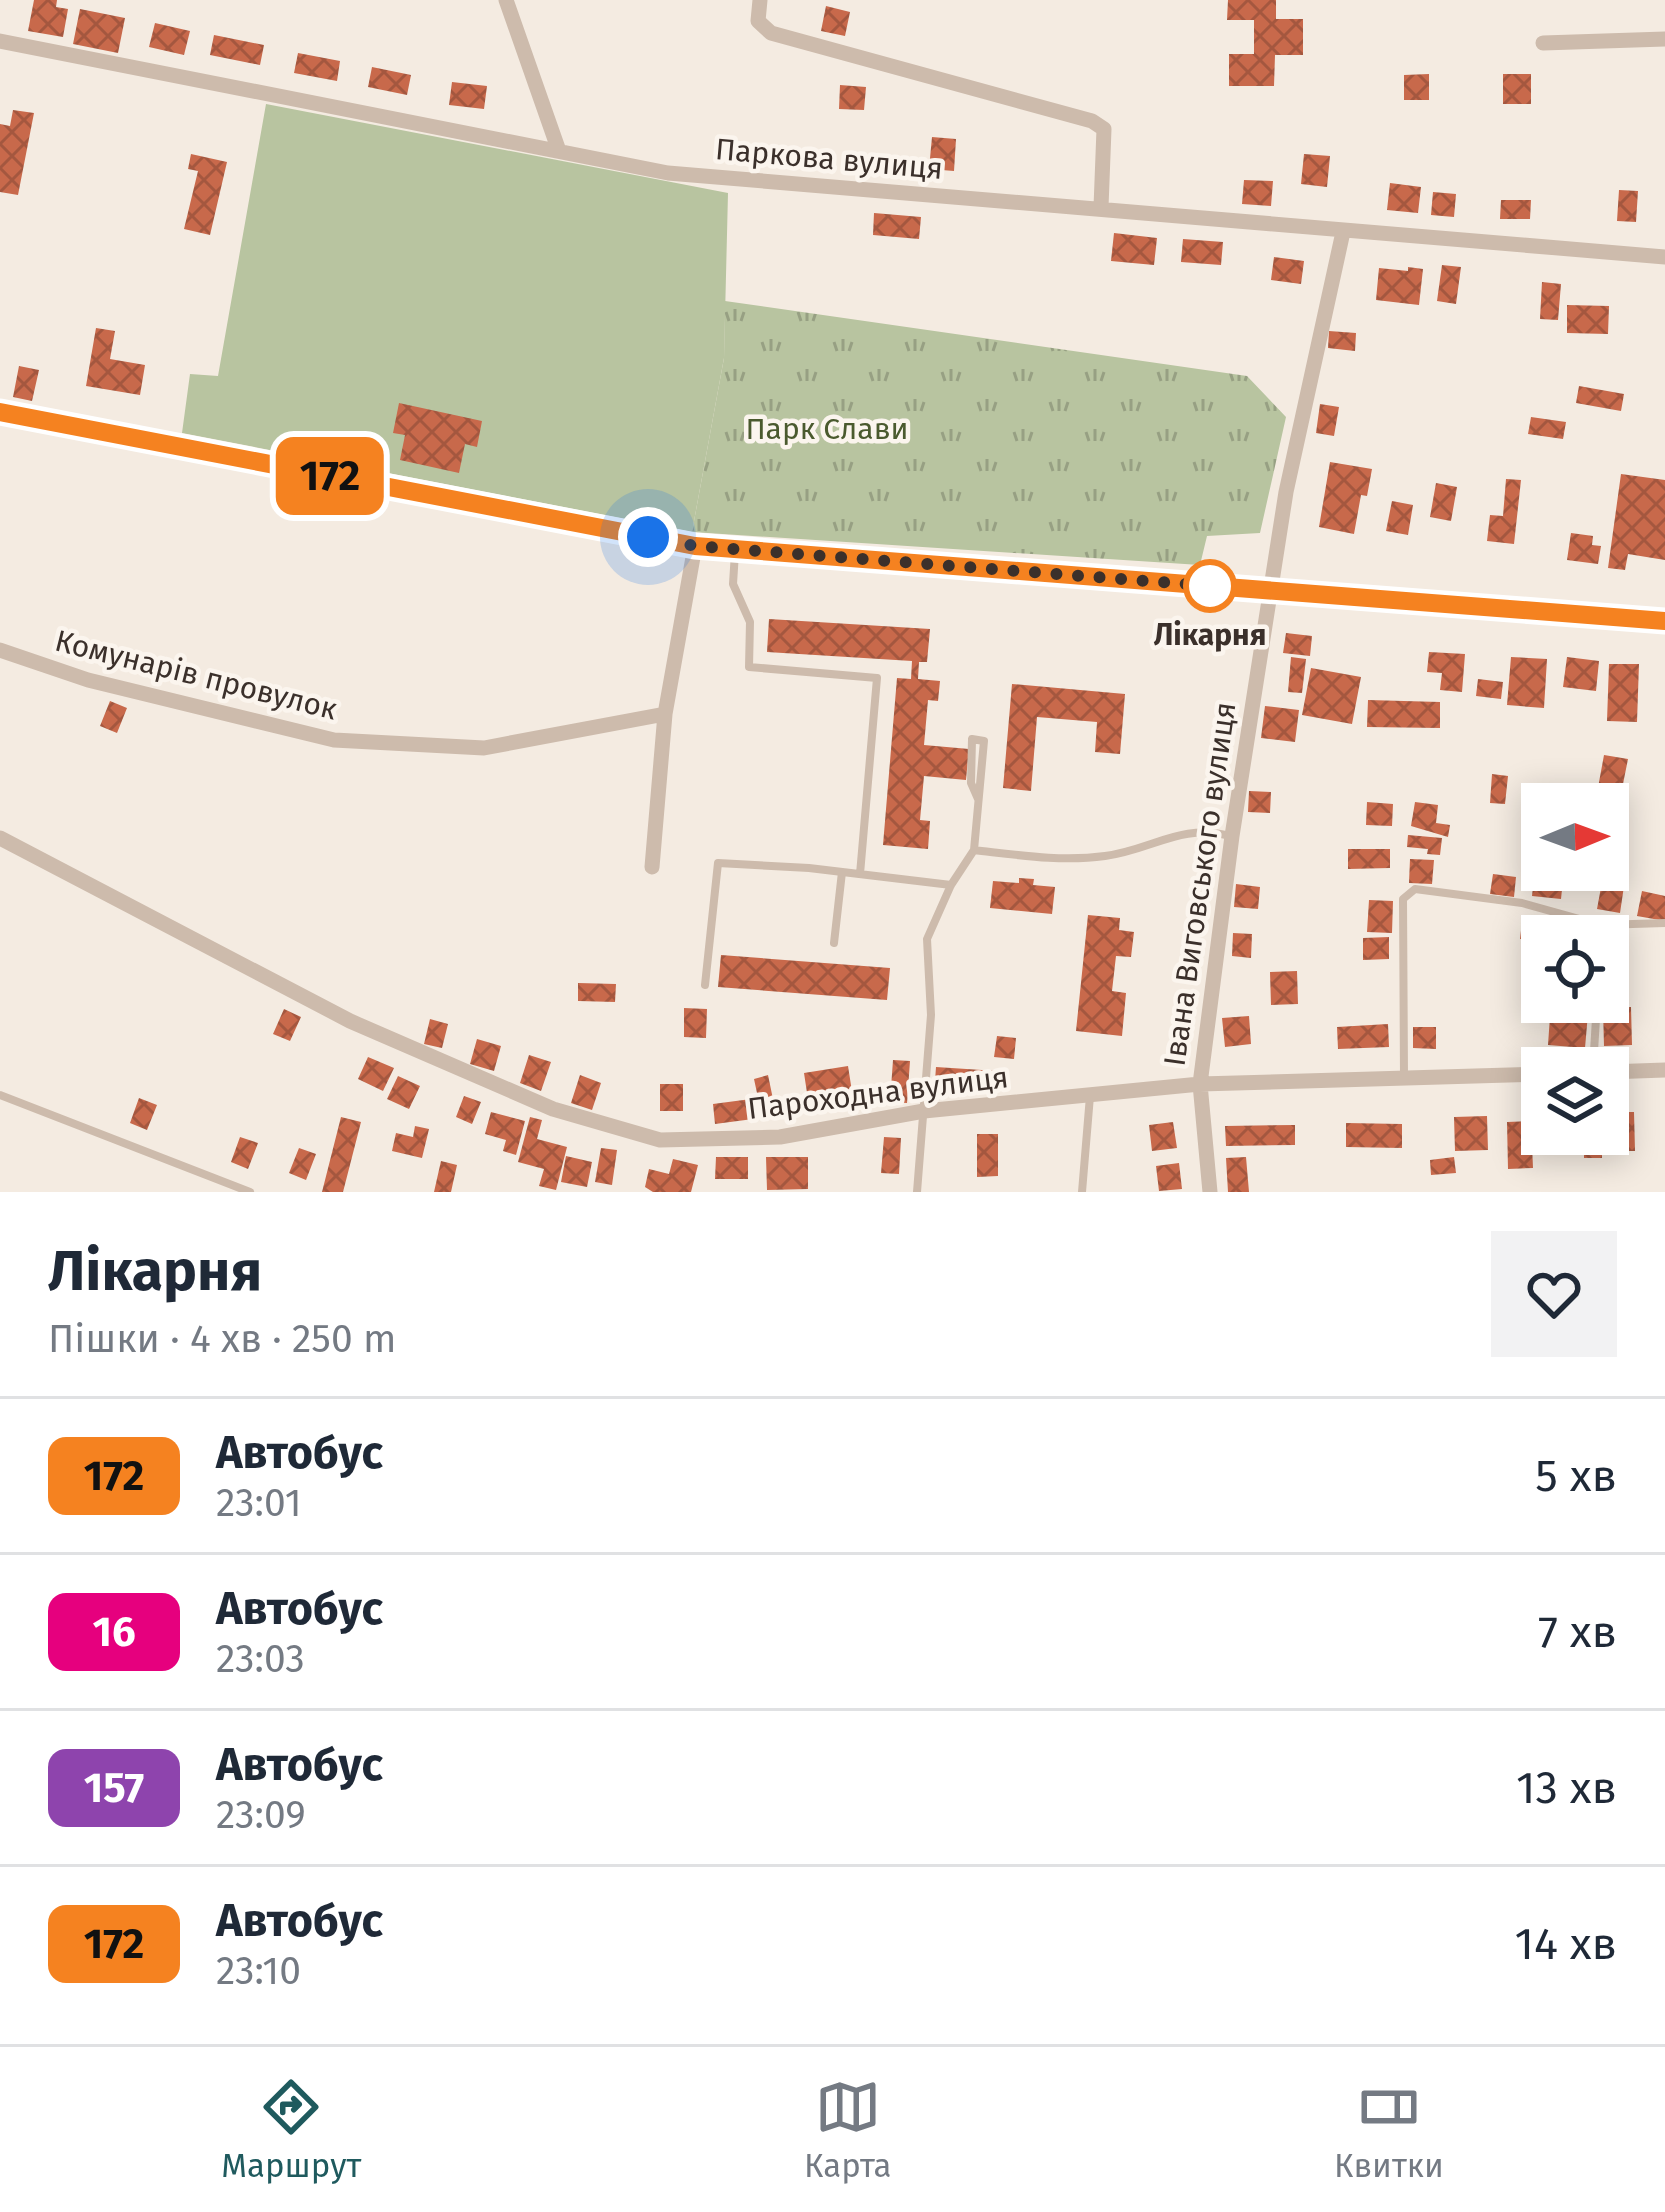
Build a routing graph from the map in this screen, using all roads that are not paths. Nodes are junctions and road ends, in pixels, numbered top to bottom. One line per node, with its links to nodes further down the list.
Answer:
1 (506, 0): 6 (street)
2 (760, 0): 7 (street)
3 (1665, 39): 5 (street)
4 (0, 41): 6 (street, Паркова вулиця)
5 (1543, 43)
6 (559, 151): 7 (street, Паркова вулиця)
7 (1101, 207): 8 (street, Паркова вулиця)
8 (1343, 232): 9 (street, Паркова вулиця); 13 (street, Івана Виговського вулиця)
9 (1665, 257)
10 (0, 412): 11 (street)
11 (695, 546): 12 (street); 16 (street)
12 (736, 549): 13 (street); 23 (lane)
13 (1269, 590): 14 (street); 18 (street, Івана Виговського вулиця)
14 (1665, 621)
15 (0, 650): 16 (street, Комунарів провулок)
16 (664, 714): 21 (street)
17 (978, 799): 17 (lane); 20 (lane)
18 (1232, 836): 20 (lane); 34 (street, Івана Виговського вулиця)
19 (0, 838): 37 (street, Пароходна вулиця)
20 (974, 850): 24 (lane)
21 (652, 867)
22 (842, 872): 23 (lane); 28 (lane); 29 (lane)
23 (860, 874): 24 (lane)
24 (951, 885): 37 (lane)
25 (1557, 915): 33 (lane)
26 (1665, 923): 27 (lane)
27 (1629, 927)
28 (834, 944)
29 (705, 985)
30 (1665, 1070): 31 (street)
31 (1629, 1071)
32 (1521, 1075): 33 (street, Пароходна вулиця)
33 (1405, 1078): 34 (street, Пароходна вулиця)
34 (1200, 1084): 35 (street, Пароходна вулиця); 41 (street, Івана Виговського вулиця)
35 (1090, 1094): 37 (street, Пароходна вулиця); 40 (lane)
36 (0, 1095): 38 (lane)
37 (924, 1111): 39 (lane)
38 (250, 1192)
39 (917, 1192)
40 (1082, 1192)
41 (1210, 1192)

